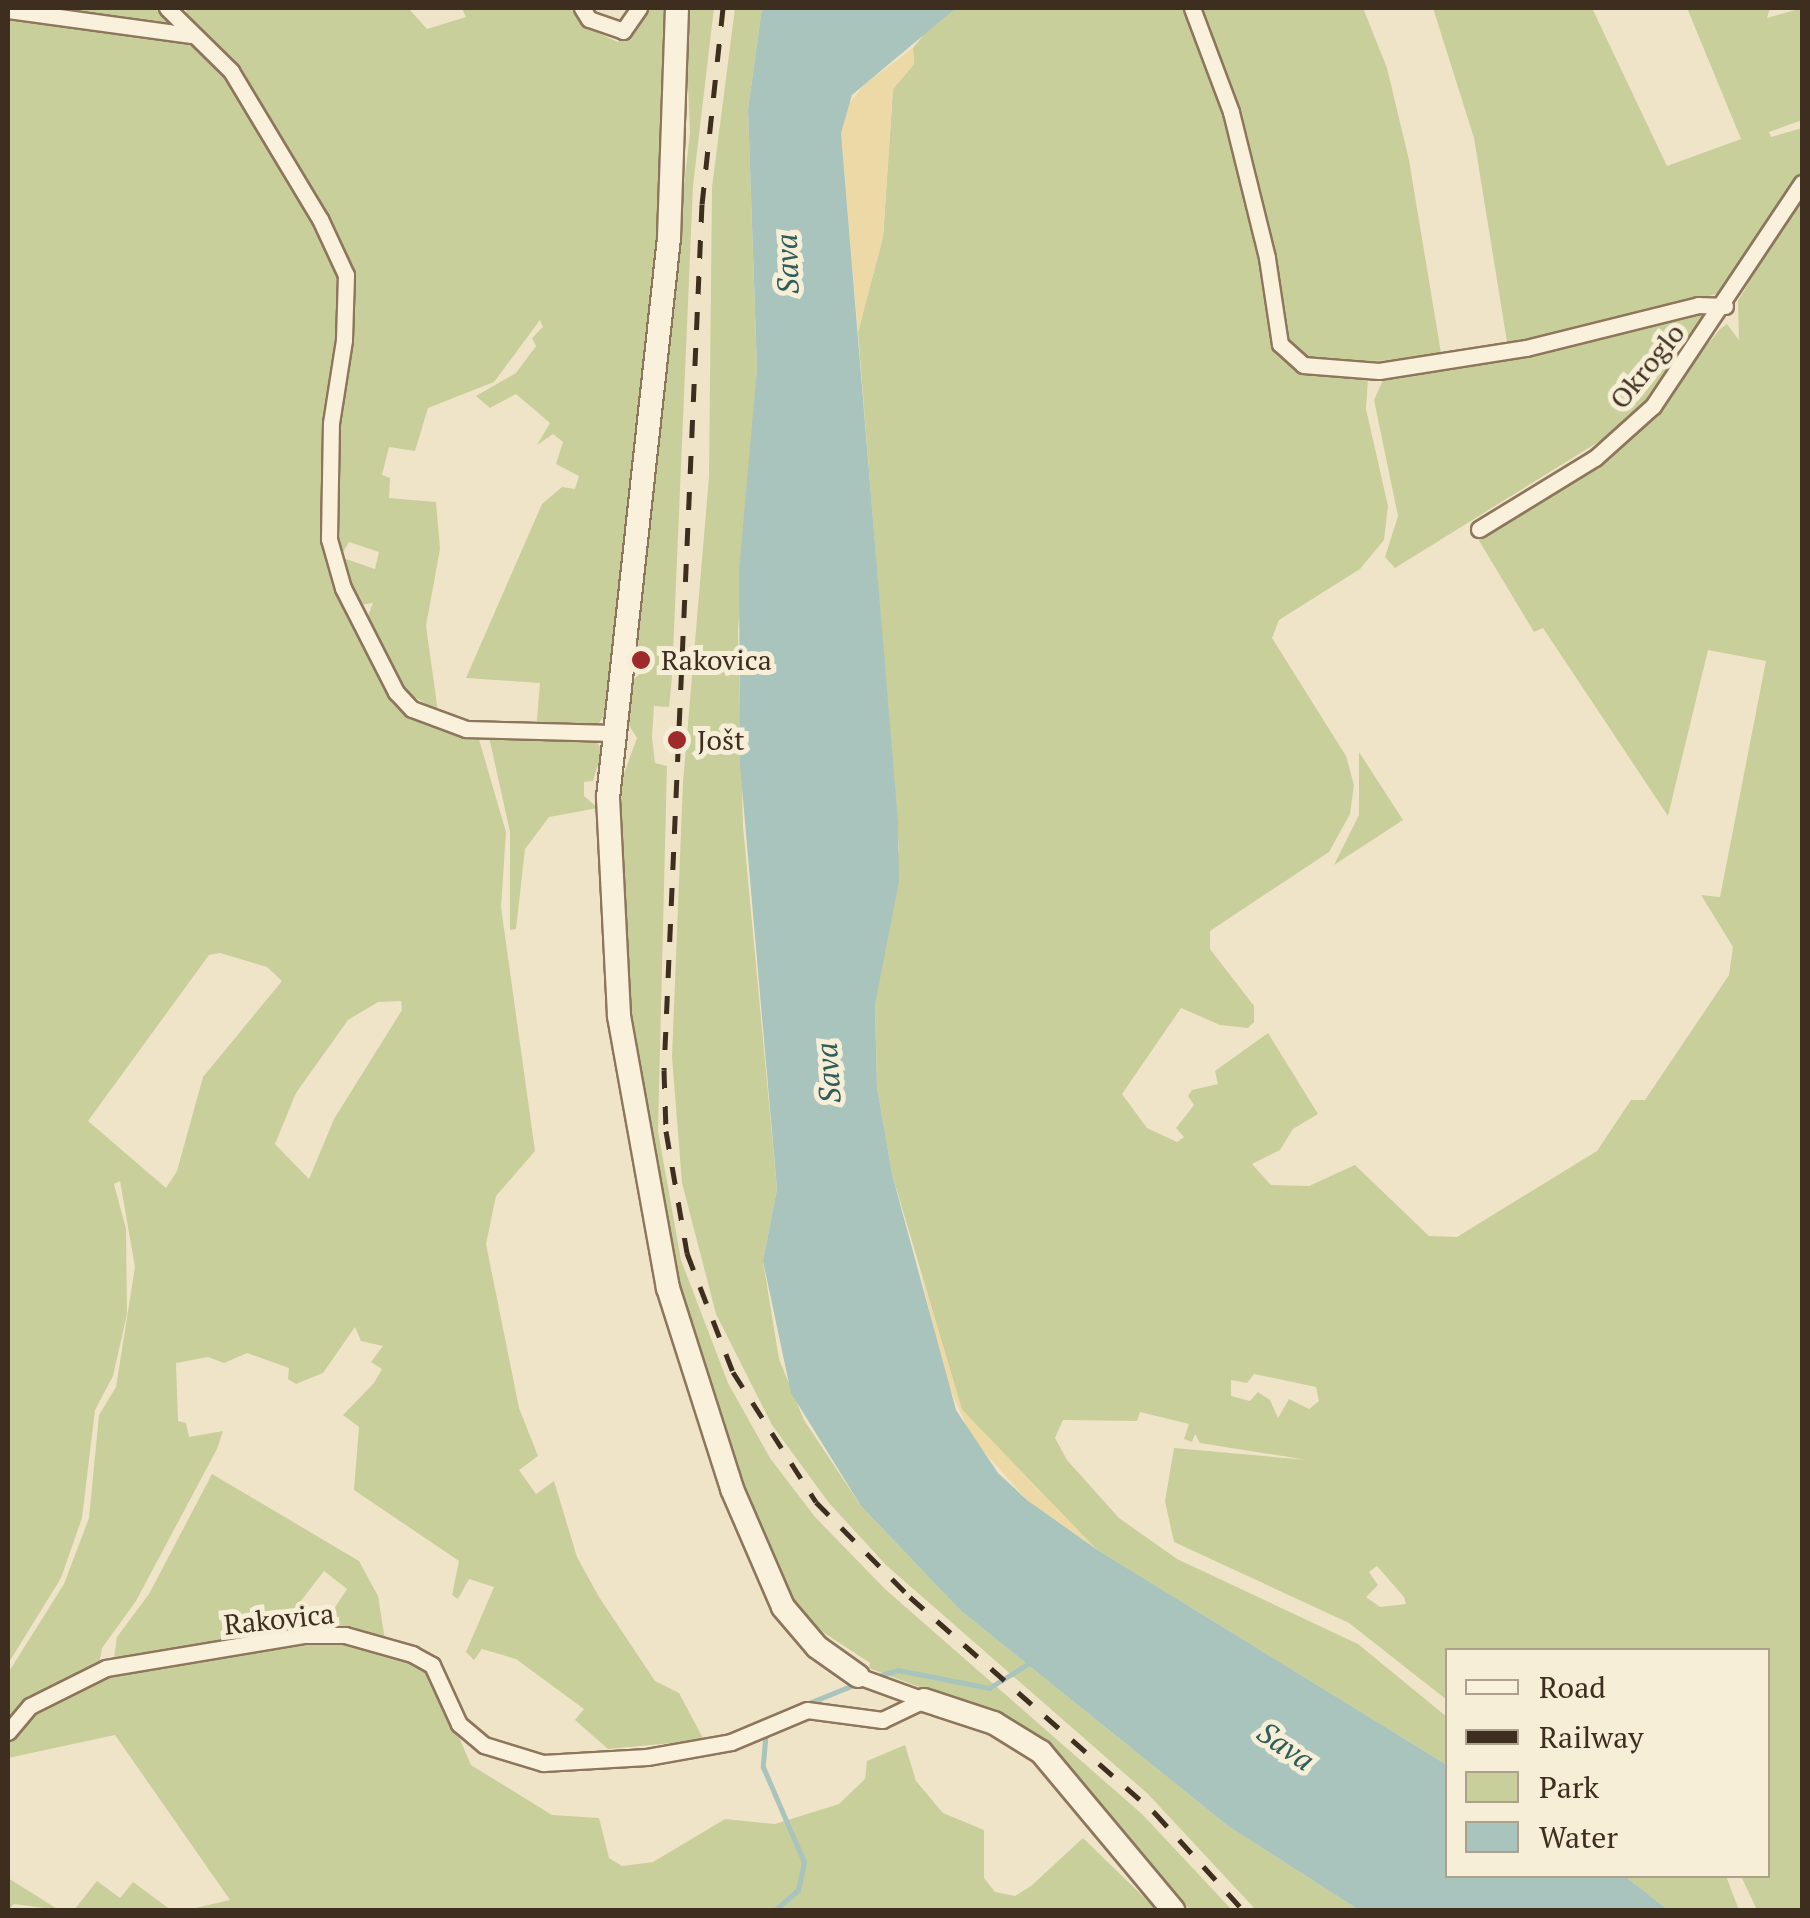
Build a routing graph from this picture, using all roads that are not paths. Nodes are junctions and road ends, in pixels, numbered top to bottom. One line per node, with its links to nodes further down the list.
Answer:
1 (167, 8): 7 (street)
2 (582, 8): 3 (street)
3 (639, 8)
4 (677, 8): 11 (street)
5 (1192, 8): 9 (street)
6 (8, 10): 7 (street)
7 (191, 35): 11 (street)
8 (1802, 184): 9 (street, Okroglo)
9 (1725, 306): 10 (street, Okroglo)
10 (1479, 529)
11 (613, 732): 12 (street)
12 (866, 1680): 13 (street)
13 (924, 1700): 14 (street, Rakovica); 15 (street)
14 (8, 1732)
15 (1173, 1910)

